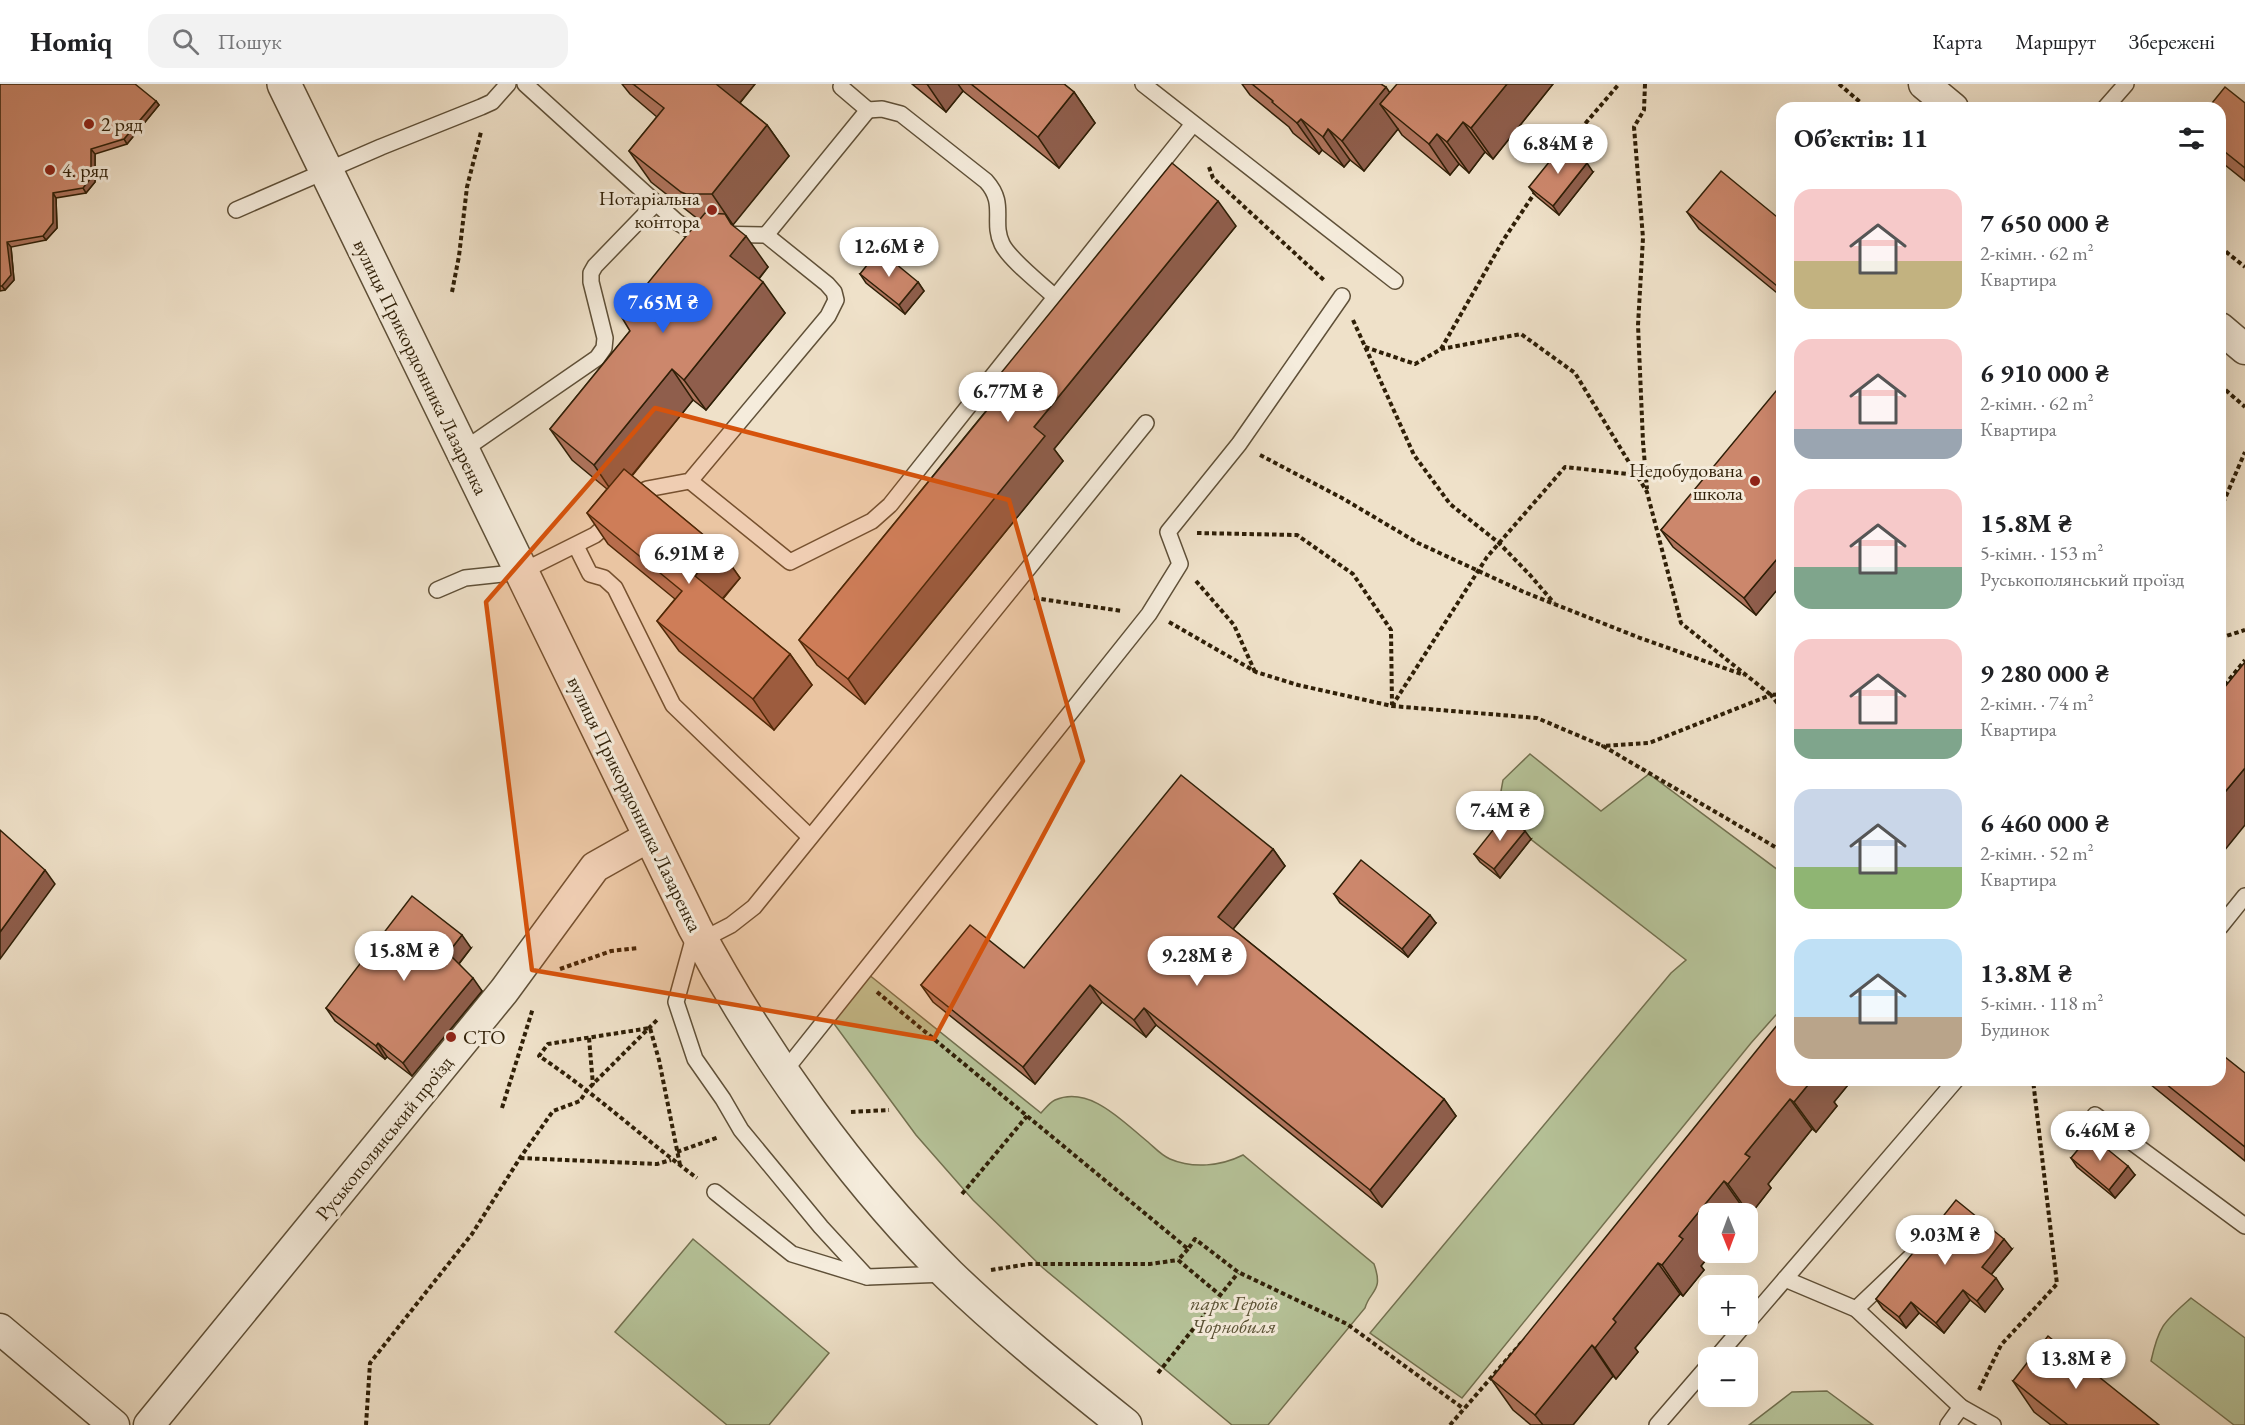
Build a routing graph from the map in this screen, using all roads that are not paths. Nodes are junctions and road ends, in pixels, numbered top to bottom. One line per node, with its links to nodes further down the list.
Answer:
1 (284, 84): 12 (street, вулиця Прикордонника Лазаренка)
2 (508, 84): 12 (lane)
3 (525, 84): 13 (lane)
4 (1924, 84): 8 (street)
5 (2126, 84): 9 (lane)
6 (1147, 85): 11 (lane)
7 (841, 87): 10 (lane)
8 (1946, 102)
9 (2110, 102)
10 (868, 110): 15 (lane); 17 (lane)
11 (1193, 124): 16 (lane); 17 (lane)
12 (326, 171): 14 (lane); 22 (street, вулиця Прикордонника Лазаренка)
13 (656, 202): 15 (lane); 22 (lane)
14 (236, 210)
15 (766, 235): 23 (lane)
16 (1395, 281)
17 (1055, 297): 23 (lane)
18 (1342, 297): 32 (lane)
19 (2226, 333): 20 (street)
20 (2245, 349)
21 (1146, 423): 28 (lane)
22 (462, 451): 25 (street, вулиця Прикордонника Лазаренка)
23 (690, 481): 24 (lane)
24 (576, 546): 25 (lane); 28 (lane)
25 (521, 572): 26 (lane); 27 (street, вулиця Прикордонника Лазаренка)
26 (437, 590)
27 (650, 836): 31 (street, вулиця Прикордонника Лазаренка); 49 (street, Руськополянський проїзд)
28 (810, 837): 31 (lane)
29 (2245, 896): 30 (lane)
30 (2226, 920)
31 (699, 934): 32 (street, вулиця Прикордонника Лазаренка); 39 (lane)
32 (783, 1073): 38 (street, вулиця Прикордонника Лазаренка)
33 (1951, 1086): 40 (lane)
34 (2095, 1115): 36 (lane)
35 (715, 1192): 39 (lane)
36 (2245, 1226)
37 (1925, 1244): 42 (lane)
38 (949, 1274): 39 (lane); 50 (street, вулиця Прикордонника Лазаренка)
39 (867, 1277)
40 (1785, 1279): 41 (lane); 42 (lane)
41 (1758, 1309)
42 (1856, 1309): 47 (lane)
43 (0, 1329): 48 (street)
44 (1736, 1335): 45 (lane)
45 (1725, 1347)
46 (1698, 1378): 51 (lane)
47 (1961, 1407): 52 (lane); 53 (lane)
48 (114, 1425)
49 (149, 1425)
50 (1125, 1425)
51 (1657, 1425)
52 (1948, 1425)
53 (1993, 1425)

